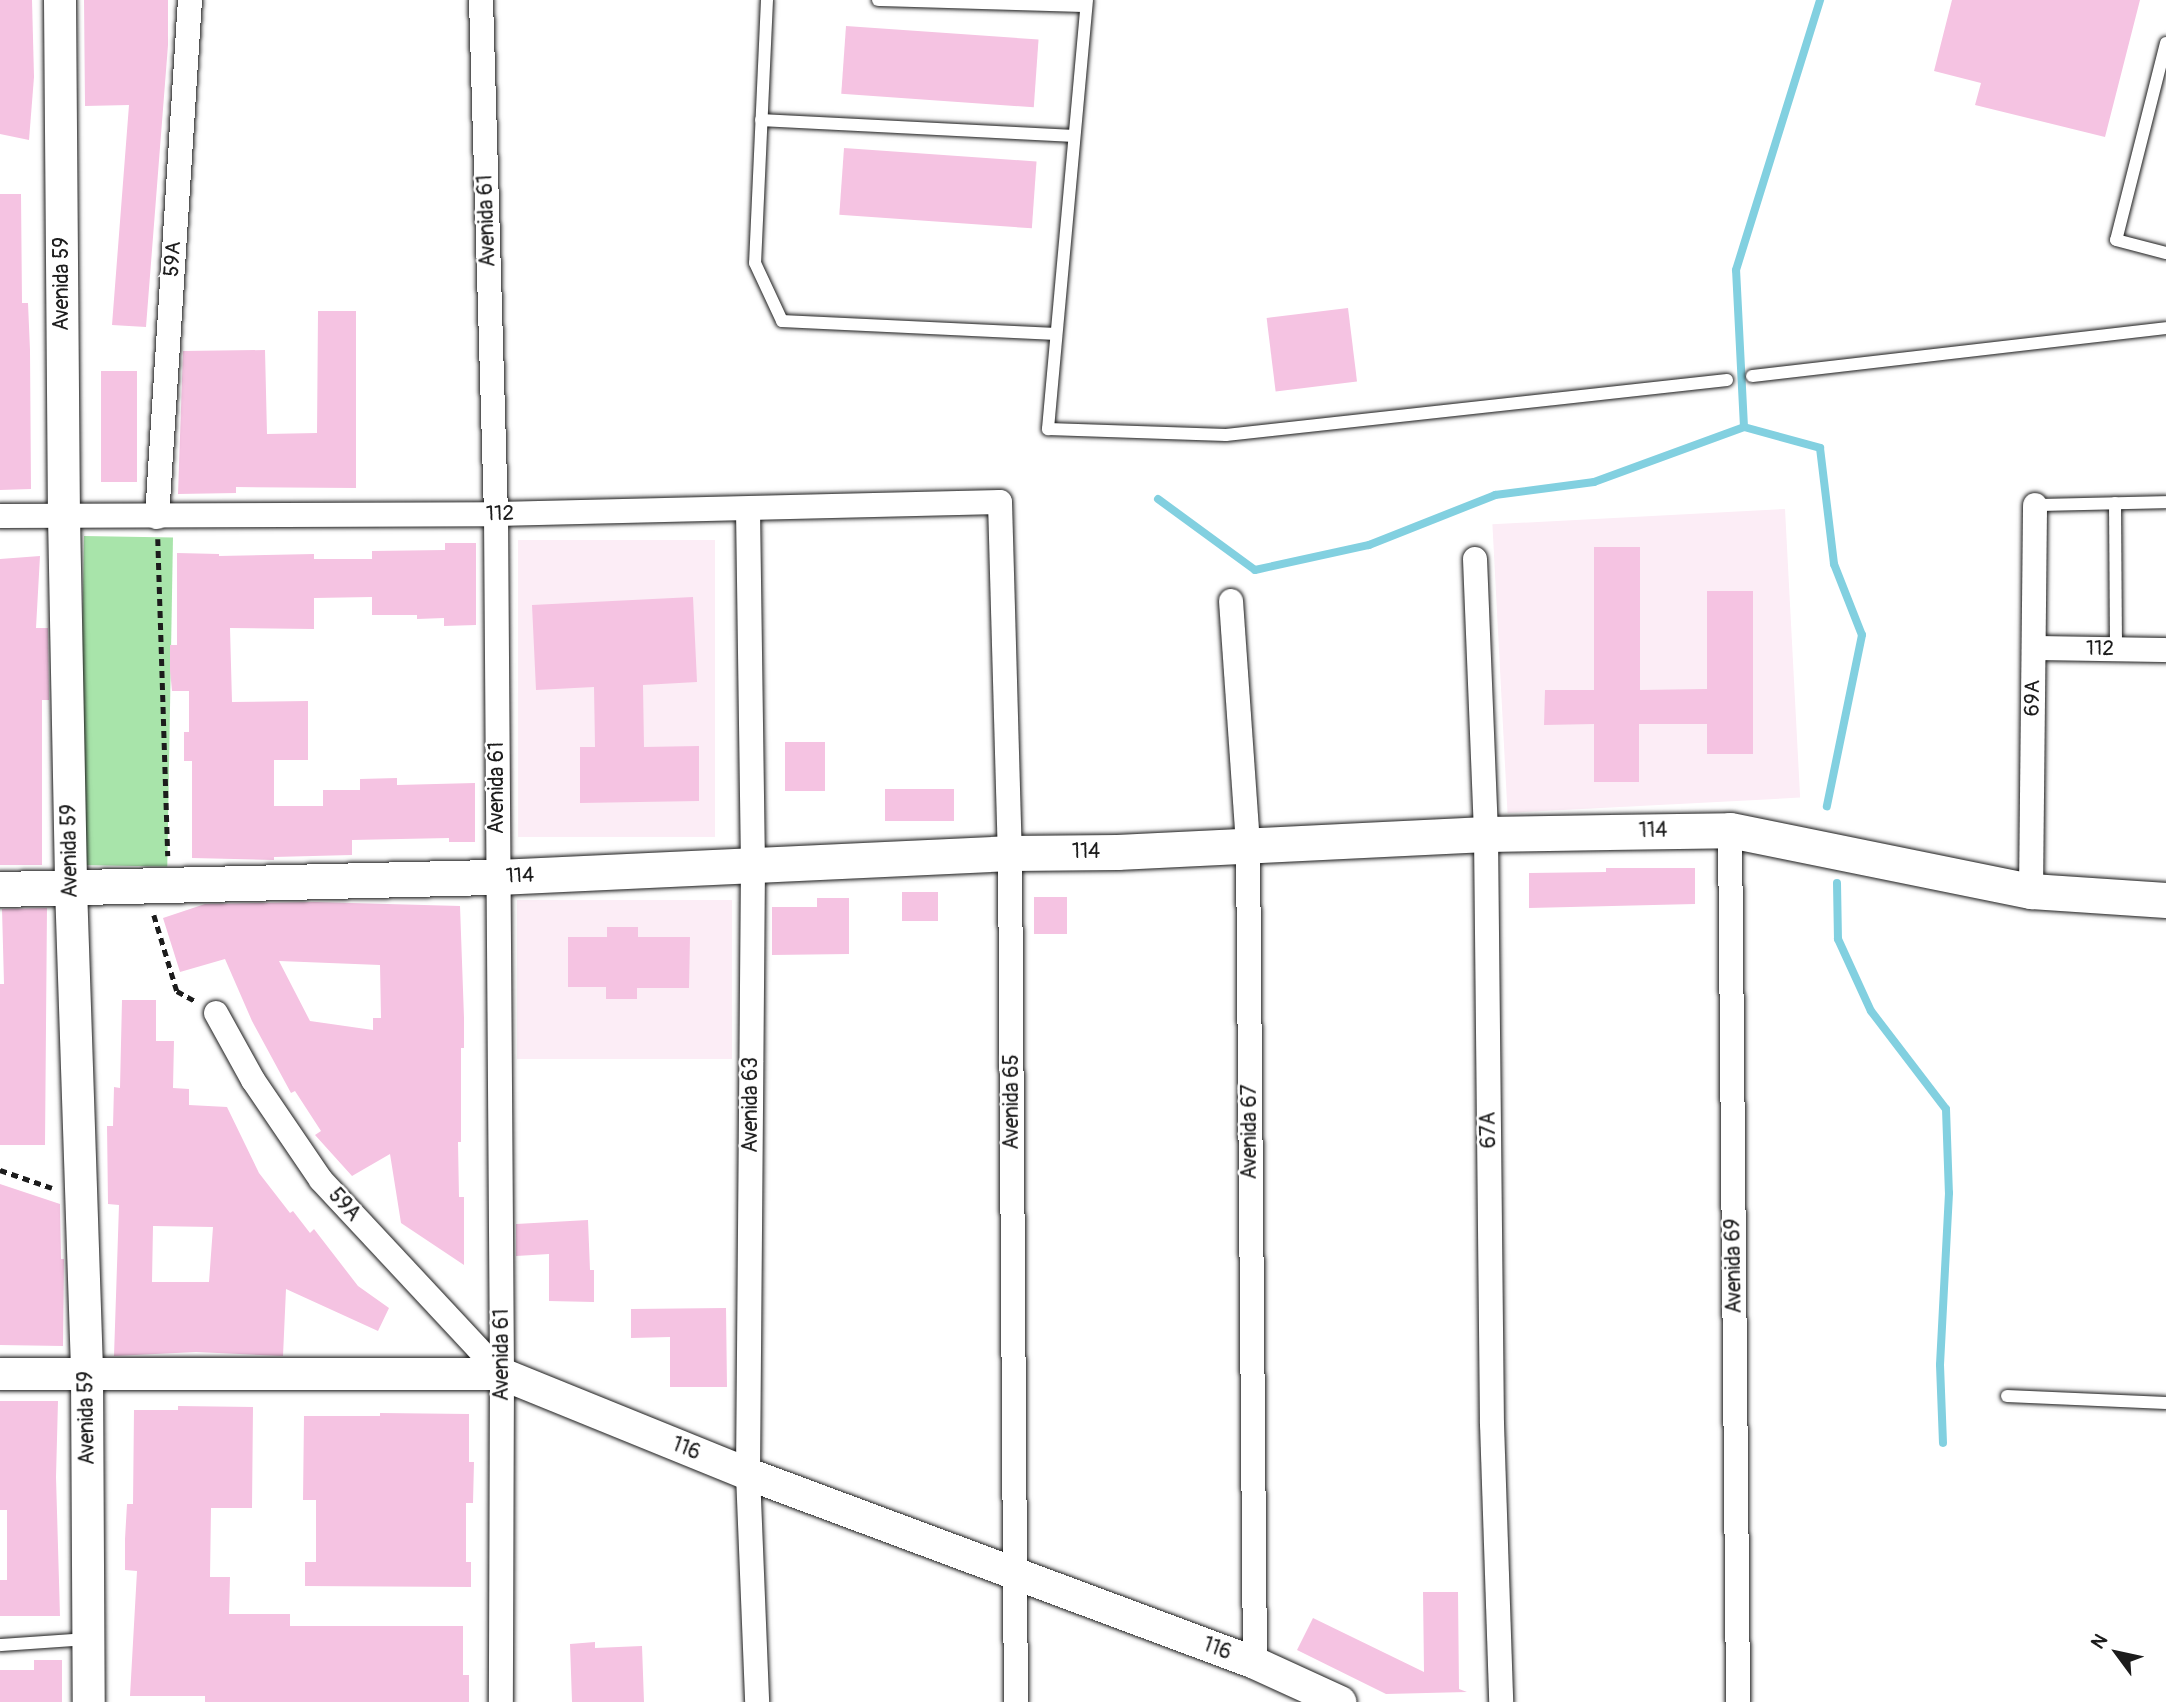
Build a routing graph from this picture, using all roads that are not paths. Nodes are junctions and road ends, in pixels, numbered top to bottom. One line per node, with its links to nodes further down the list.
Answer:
1 (60, 0): 22 (street, Avenida 59)
2 (190, 0): 23 (street, 59A)
3 (481, 0): 20 (street, Avenida 61)
4 (767, 0): 8 (lane)
5 (878, 0): 6 (lane)
6 (1086, 3): 9 (lane)
7 (2166, 43): 10 (lane)
8 (761, 120): 9 (lane); 12 (lane)
9 (1074, 136): 12 (lane)
10 (2166, 253)
11 (2166, 328): 13 (lane)
12 (1056, 334): 14 (lane)
13 (1752, 376)
14 (1727, 380)
15 (1000, 502): 19 (street, 112); 32 (street, Avenida 65)
16 (2166, 502): 17 (lane)
17 (2115, 503): 18 (lane); 27 (lane)
18 (2035, 505): 26 (street, 69A)
19 (748, 509): 20 (street, 112); 33 (street, Avenida 63)
20 (496, 514): 23 (street, 112); 34 (street, Avenida 61)
21 (0, 516): 22 (street, 112)
22 (64, 516): 23 (street, 112); 35 (street, Avenida 59)
23 (157, 517)
24 (1475, 559): 30 (street, 67A)
25 (1231, 601): 31 (street, Avenida 67)
26 (2034, 648): 27 (street, 112); 37 (street, 69A)
27 (2116, 649): 28 (street, 112)
28 (2166, 650)
29 (1730, 830): 30 (main road, 114); 37 (main road, 114); 56 (street, Avenida 69)
30 (1486, 834): 31 (main road, 114); 55 (street, 67A)
31 (1248, 847): 32 (main road, 114); 49 (street, Avenida 67)
32 (1010, 853): 33 (main road, 114); 46 (street, Avenida 65)
33 (753, 865): 34 (main road, 114); 45 (street, Avenida 63)
34 (498, 877): 35 (main road, 114); 42 (street, Avenida 61)
35 (71, 887): 36 (main road, 114); 40 (street, Avenida 59)
36 (0, 889)
37 (2032, 891): 38 (main road, 114)
38 (2166, 900)
39 (216, 1013): 42 (street, 59A)
40 (87, 1373): 41 (street, 116); 42 (street, 116); 47 (street, Avenida 59)
41 (0, 1374)
42 (502, 1374): 45 (street, 116); 51 (street, Avenida 61)
43 (2007, 1396): 44 (lane)
44 (2166, 1403)
45 (748, 1474): 46 (street, 116); 52 (street, Avenida 63)
46 (1015, 1573): 49 (street, 116); 53 (street, Avenida 65)
47 (89, 1639): 48 (lane); 50 (street, Avenida 59)
48 (0, 1645)
49 (1255, 1663): 54 (street, 116)
50 (89, 1702)
51 (501, 1702)
52 (757, 1702)
53 (1016, 1702)
54 (1339, 1702)
55 (1501, 1702)
56 (1738, 1702)

